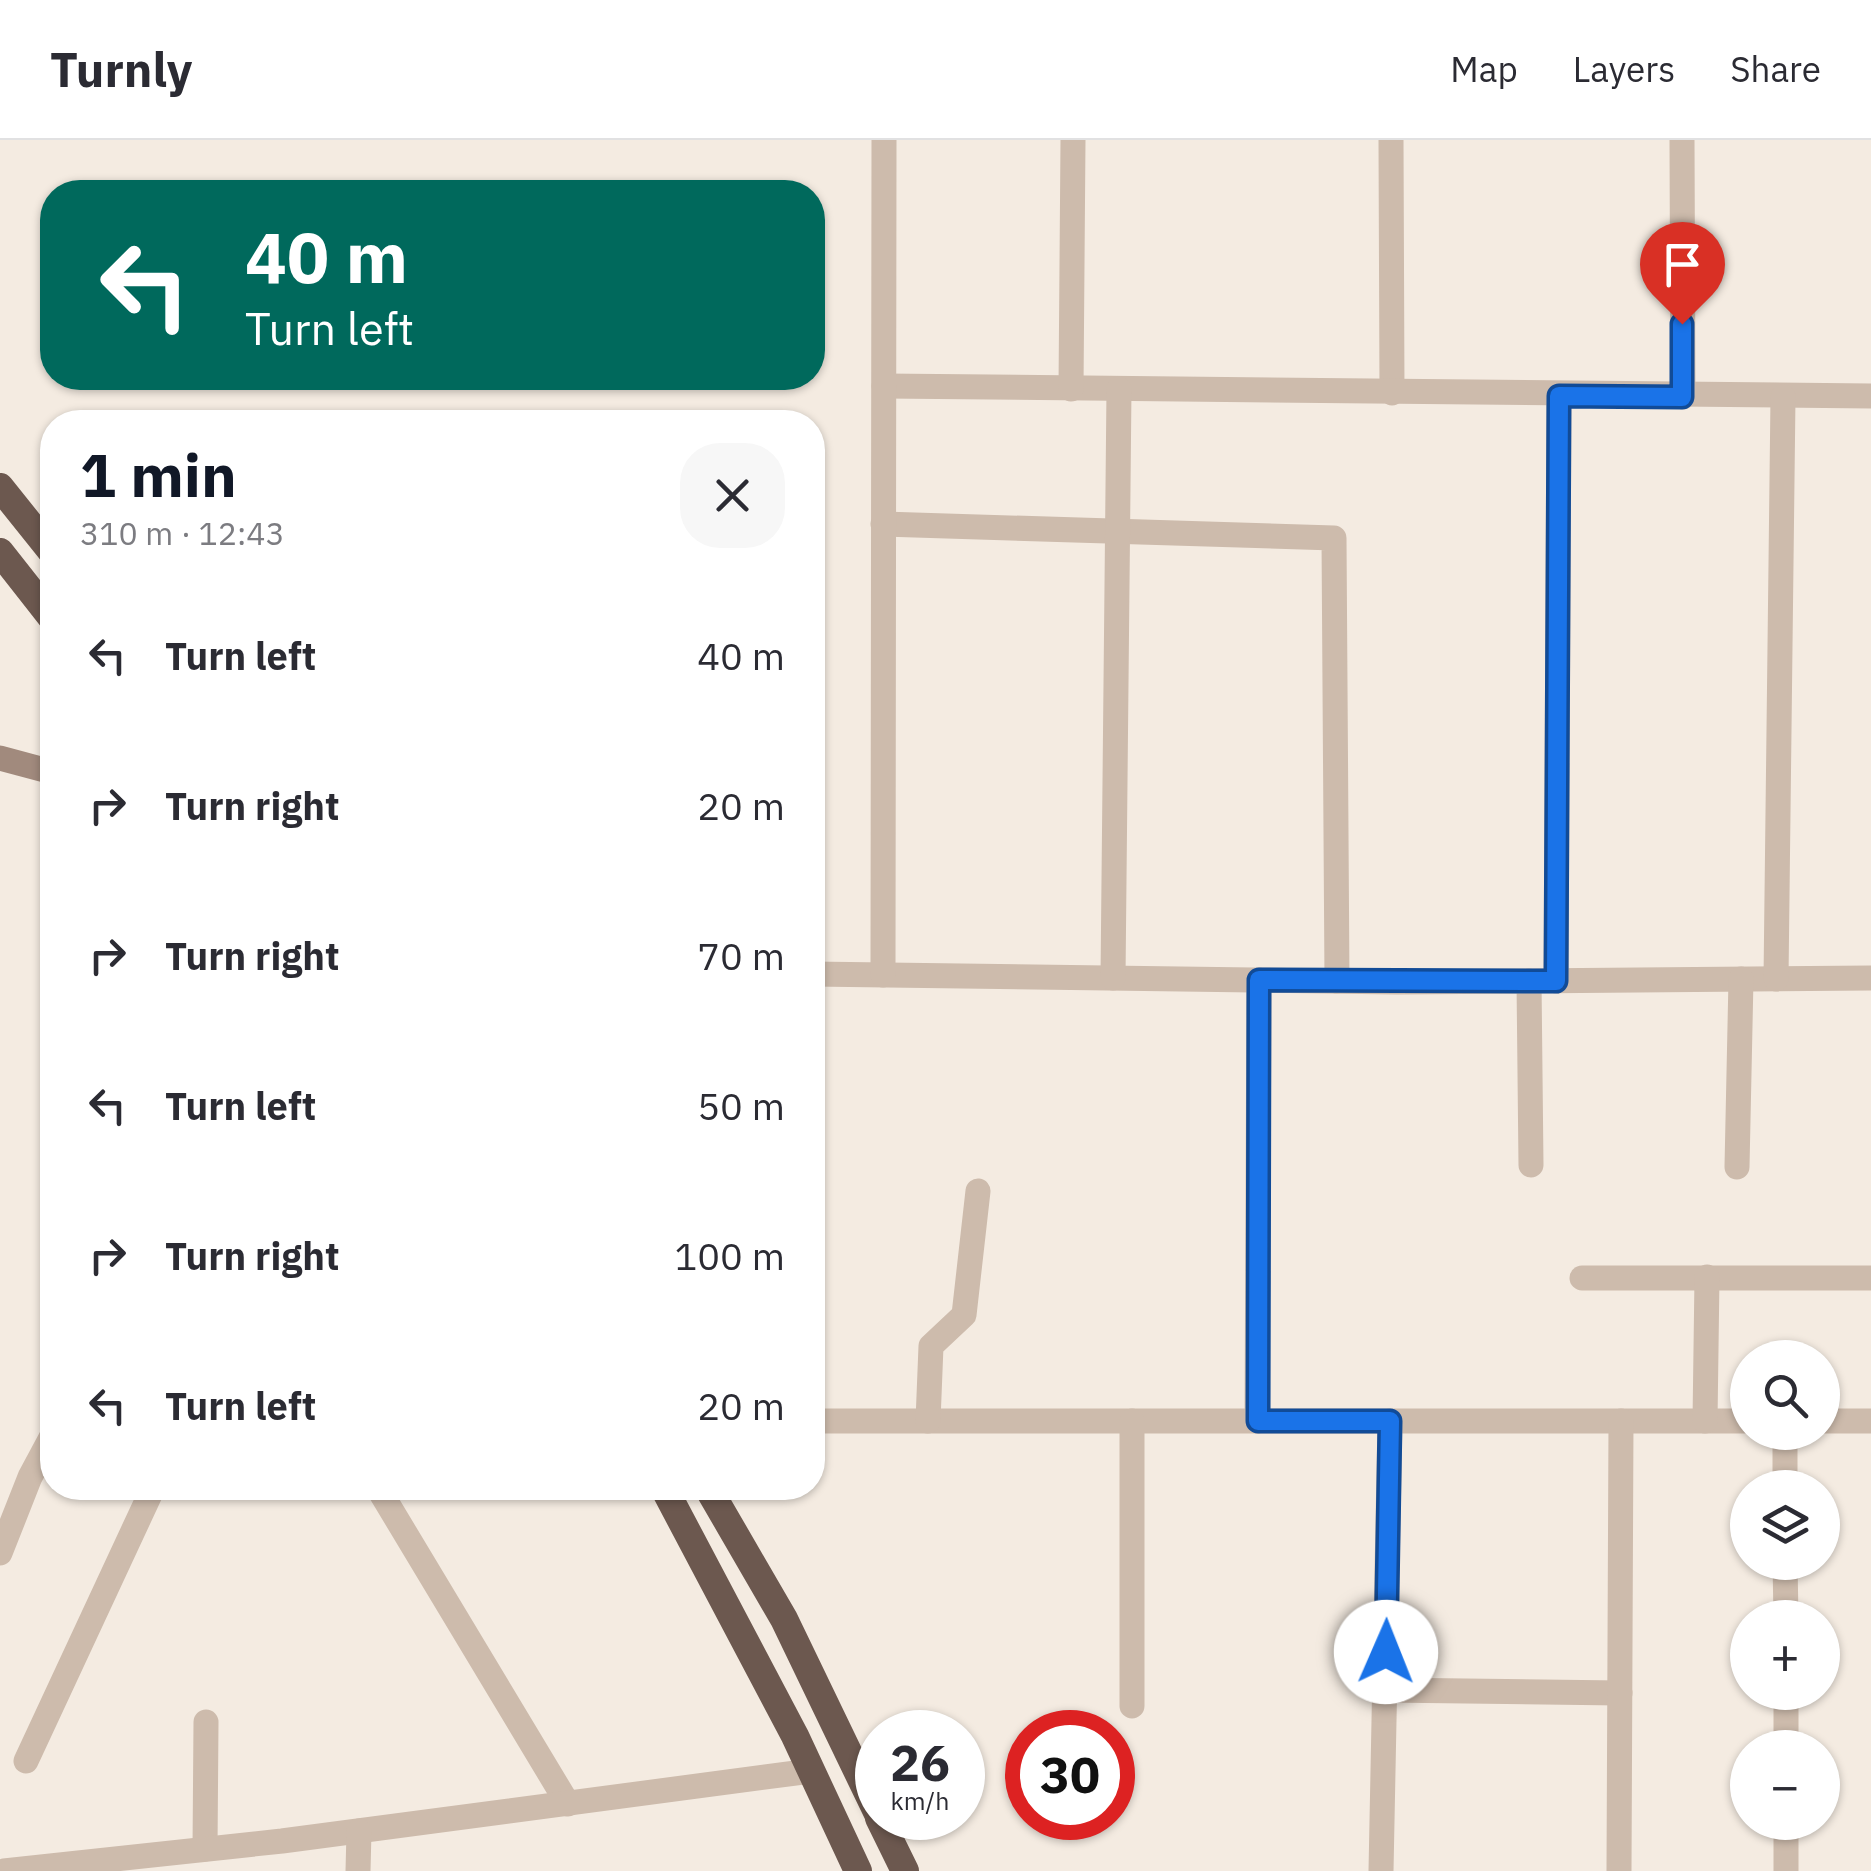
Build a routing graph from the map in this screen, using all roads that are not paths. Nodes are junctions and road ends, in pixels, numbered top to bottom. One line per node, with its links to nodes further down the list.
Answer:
1 (884, 140): 5 (street)
2 (1074, 140): 6 (street)
3 (1390, 140): 8 (street)
4 (1682, 140): 11 (street)
5 (884, 386): 6 (street); 14 (street)
6 (1071, 388): 7 (street)
7 (1119, 389): 8 (street); 15 (street)
8 (1392, 393): 9 (street)
9 (1559, 396): 11 (street); 30 (street)
10 (1871, 396): 12 (street)
11 (1682, 397): 12 (street)
12 (1783, 397): 26 (street)
13 (0, 488): 16 (highway)
14 (883, 524): 15 (street); 22 (street)
15 (1118, 531): 23 (street); 28 (street)
16 (40, 537)
17 (0, 552): 18 (highway)
18 (40, 603)
19 (0, 758): 20 (main road)
20 (40, 769)
21 (825, 974): 22 (street)
22 (882, 975): 23 (street)
23 (1113, 978): 27 (street)
24 (1871, 978): 26 (street)
25 (1741, 979): 26 (street); 30 (street); 32 (street)
26 (1776, 979)
27 (1259, 980): 28 (street); 40 (street)
28 (1337, 981): 29 (street)
29 (1529, 981): 30 (street); 31 (street)
30 (1556, 981)
31 (1531, 1165)
32 (1737, 1166)
33 (978, 1191): 38 (street)
34 (1707, 1277): 35 (street); 36 (street); 43 (street)
35 (1582, 1278)
36 (1871, 1278)
37 (825, 1421): 38 (street)
38 (928, 1421): 39 (street)
39 (1132, 1421): 40 (street); 57 (street)
40 (1258, 1421): 41 (street)
41 (1390, 1421): 42 (street); 55 (street)
42 (1622, 1421): 43 (street); 56 (street)
43 (1706, 1421): 44 (street)
44 (1730, 1421)
45 (1840, 1421): 46 (street)
46 (1871, 1421)
47 (40, 1463): 52 (street)
48 (147, 1500): 59 (street)
49 (385, 1500): 62 (street)
50 (670, 1500): 54 (highway)
51 (715, 1500): 53 (highway)
52 (0, 1553)
53 (784, 1619): 54 (highway); 60 (highway)
54 (747, 1642): 61 (highway)
55 (1385, 1690): 56 (street); 72 (street)
56 (1620, 1693): 73 (street)
57 (1132, 1706)
58 (206, 1722): 66 (street)
59 (26, 1761)
60 (855, 1768)
61 (812, 1772): 62 (street); 70 (highway)
62 (568, 1804): 63 (street)
63 (359, 1831): 66 (street); 69 (street)
64 (890, 1840): 71 (highway)
65 (1786, 1840): 74 (street)
66 (205, 1849): 67 (street)
67 (168, 1862): 68 (street)
68 (4, 1871)
69 (358, 1871)
70 (858, 1871)
71 (905, 1871)
72 (1381, 1871)
73 (1620, 1871)
74 (1786, 1871)

